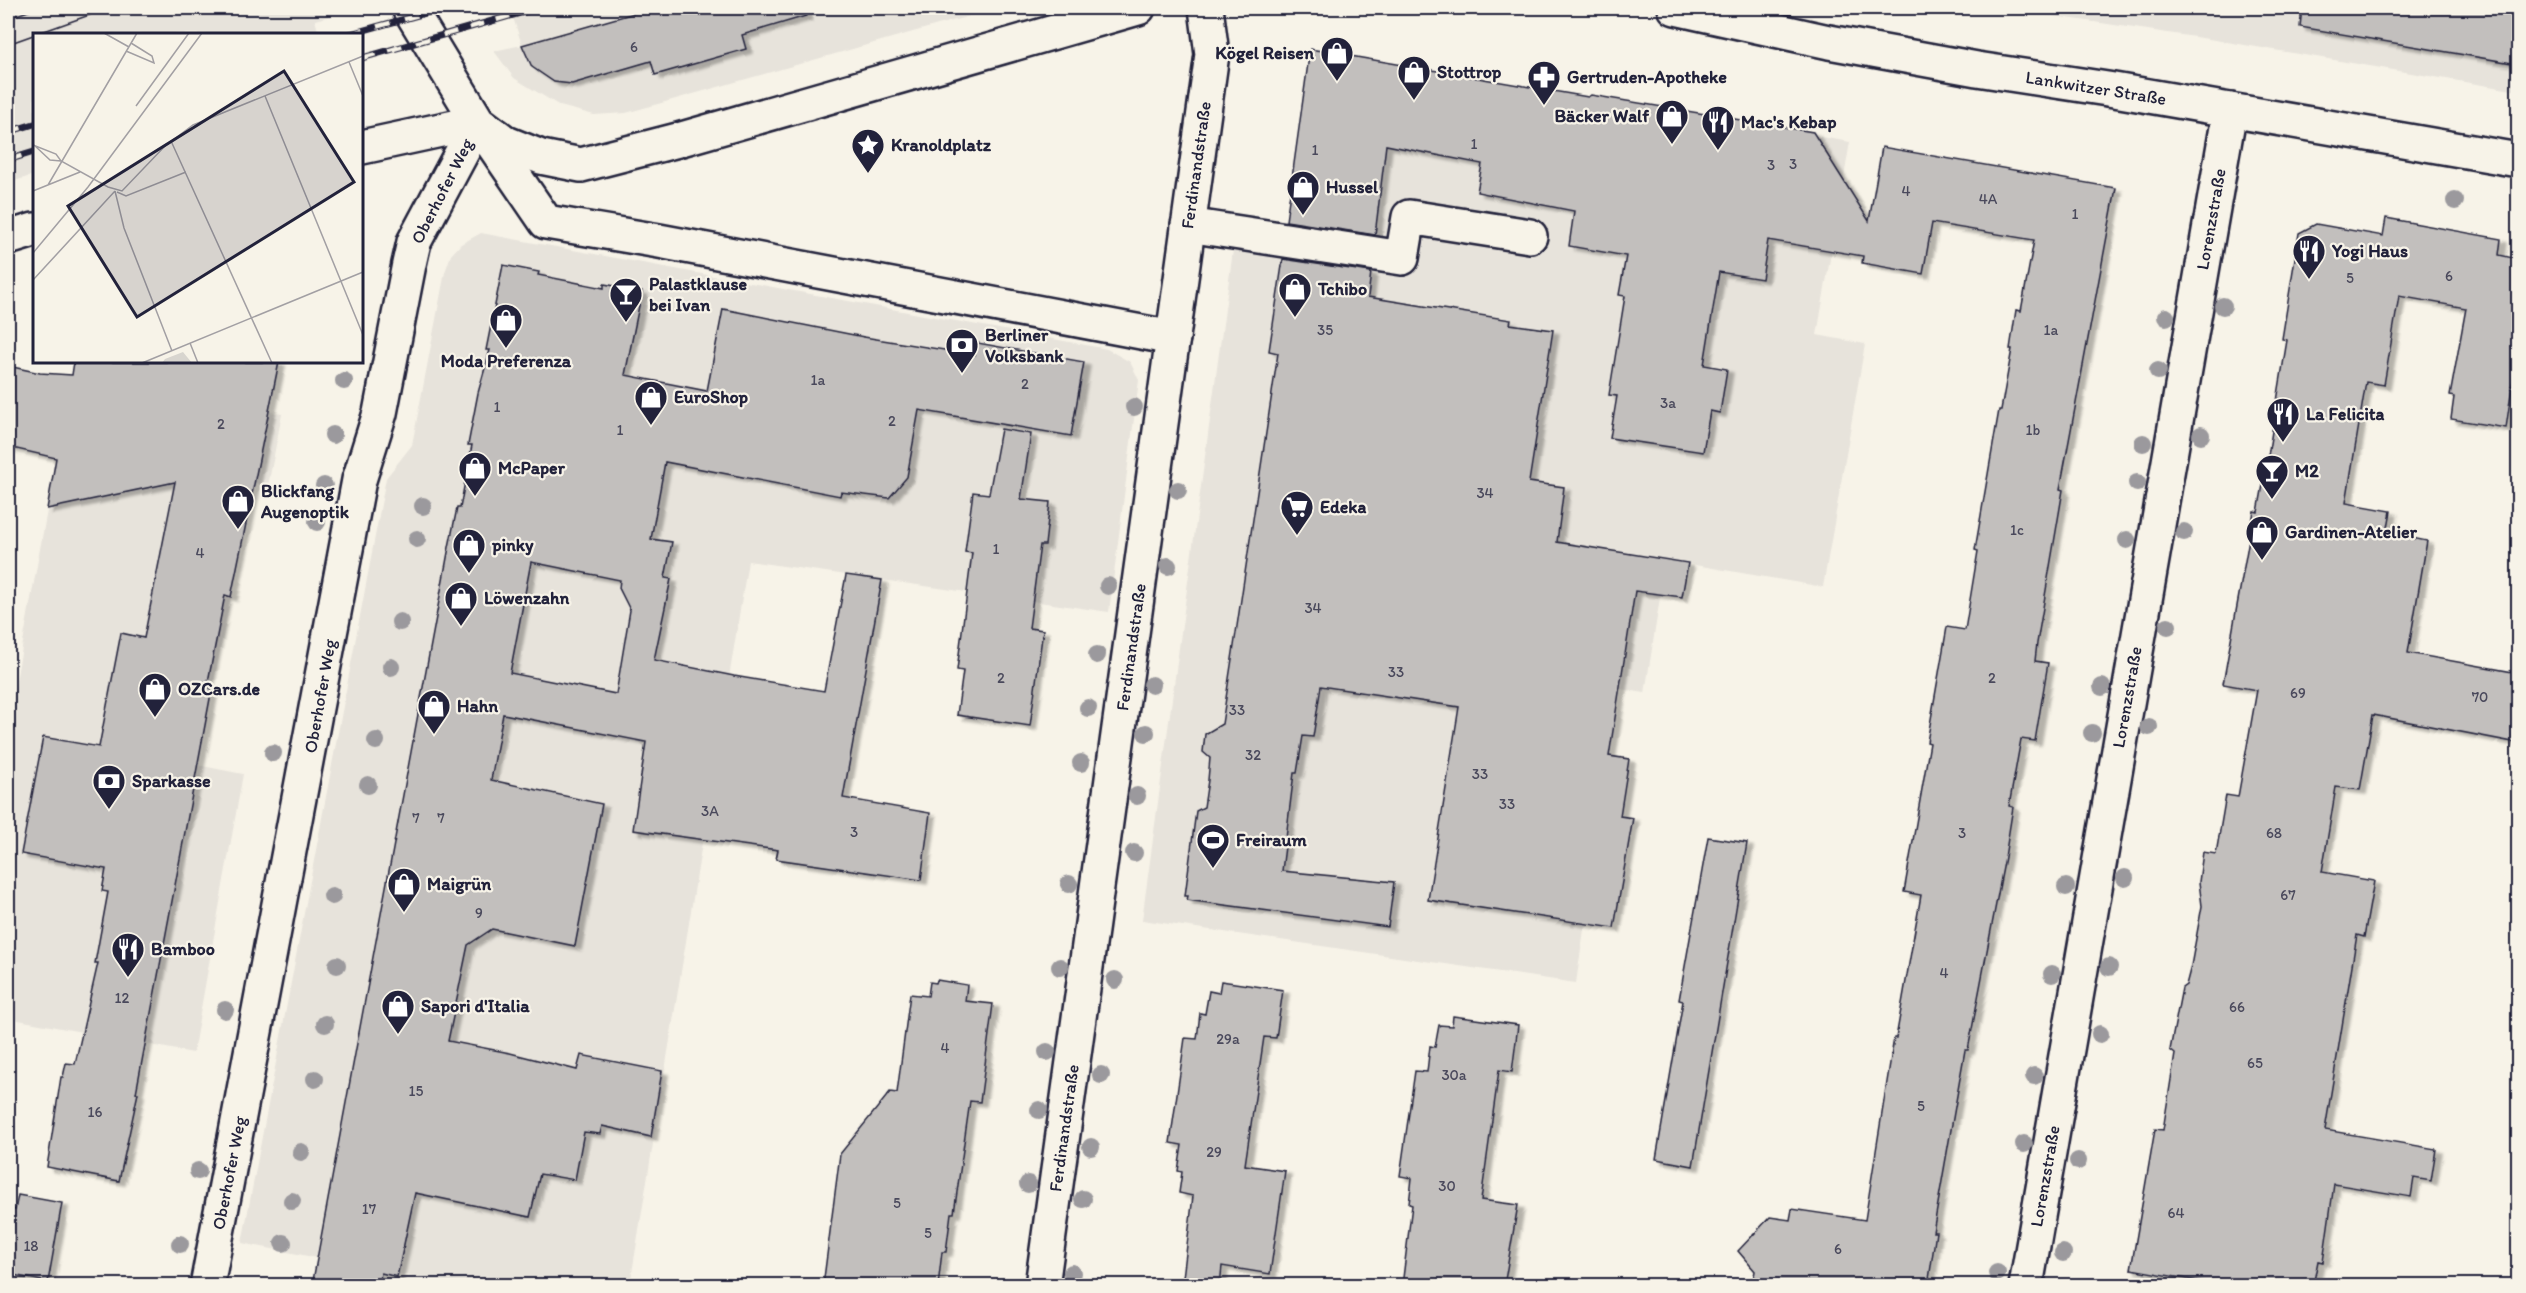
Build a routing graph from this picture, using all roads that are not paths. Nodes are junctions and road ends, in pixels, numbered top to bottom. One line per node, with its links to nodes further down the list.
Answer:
1 (409, 8): 6 (street)
2 (1138, 8): 6 (street)
3 (1206, 8): 9 (street, Ferdinandstraße)
4 (1675, 8): 5 (street, Lankwitzer Straße)
5 (2230, 110): 8 (street, Lankwitzer Straße); 16 (street, Lorenzstraße)
6 (478, 122): 7 (street); 13 (street); 14 (street, Oberhofer Weg)
7 (363, 147)
8 (2518, 160)
9 (1188, 225): 11 (street); 13 (street, Ferdinandstraße)
10 (33, 230): 12 (street)
11 (1530, 236)
12 (8, 238)
13 (1173, 338): 15 (street, Ferdinandstraße)
14 (207, 1286)
15 (1042, 1286)
16 (2026, 1286)

